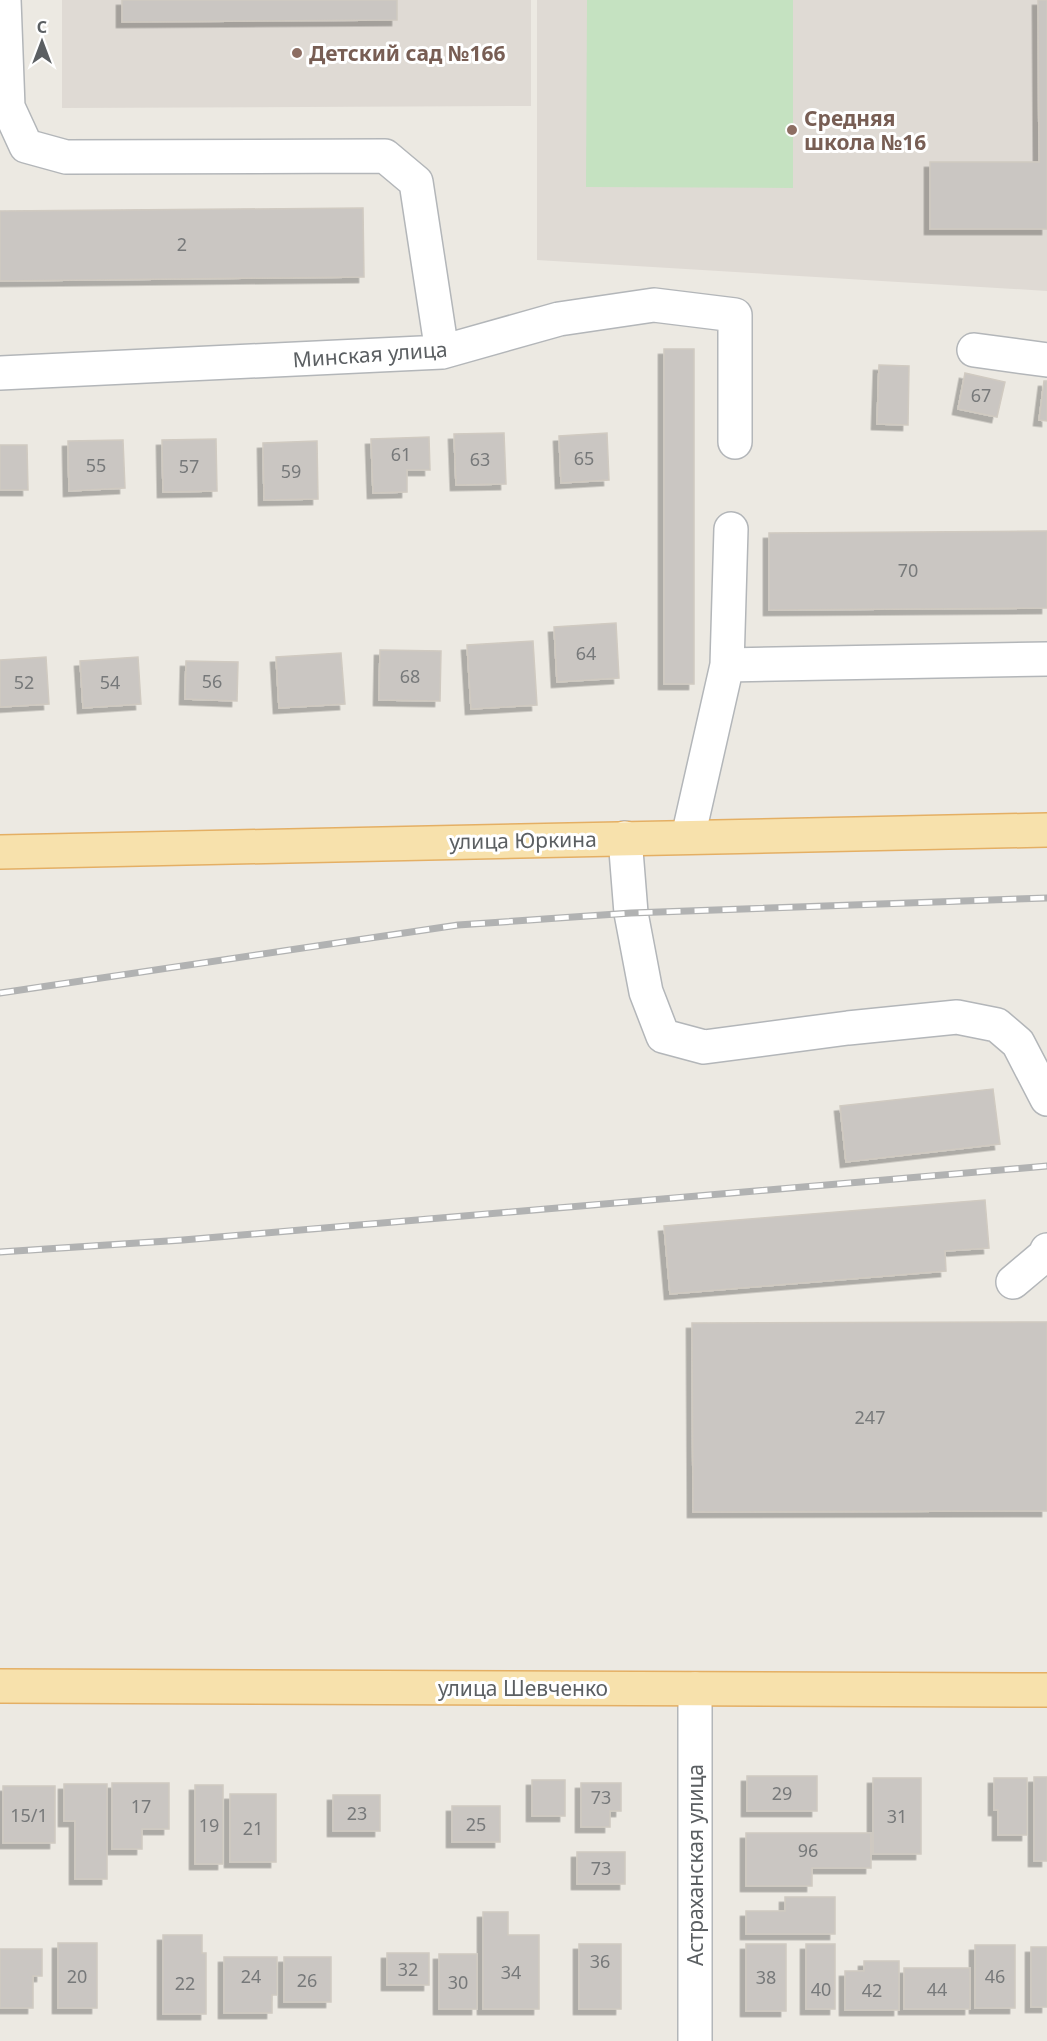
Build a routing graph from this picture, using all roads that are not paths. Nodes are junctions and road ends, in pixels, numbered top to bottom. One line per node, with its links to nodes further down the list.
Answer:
1 (3, 0): 3 (street)
2 (974, 350): 4 (street)
3 (442, 352): 5 (street, Минская улица); 6 (street, Минская улица)
4 (1047, 360)
5 (0, 373)
6 (735, 442)
7 (731, 529): 9 (street)
8 (1047, 659): 9 (street)
9 (727, 665): 11 (street)
10 (1047, 830): 11 (main road, улица Юркина)
11 (688, 837): 12 (main road, улица Юркина)
12 (625, 838): 13 (main road, улица Юркина); 14 (street)
13 (0, 852)
14 (1047, 1099)
15 (1047, 1250): 16 (street)
16 (1013, 1282)
17 (0, 1686): 18 (main road, улица Шевченко)
18 (695, 1689): 19 (main road, улица Шевченко); 20 (street, Астраханская улица)
19 (1047, 1690)
20 (695, 2041)

